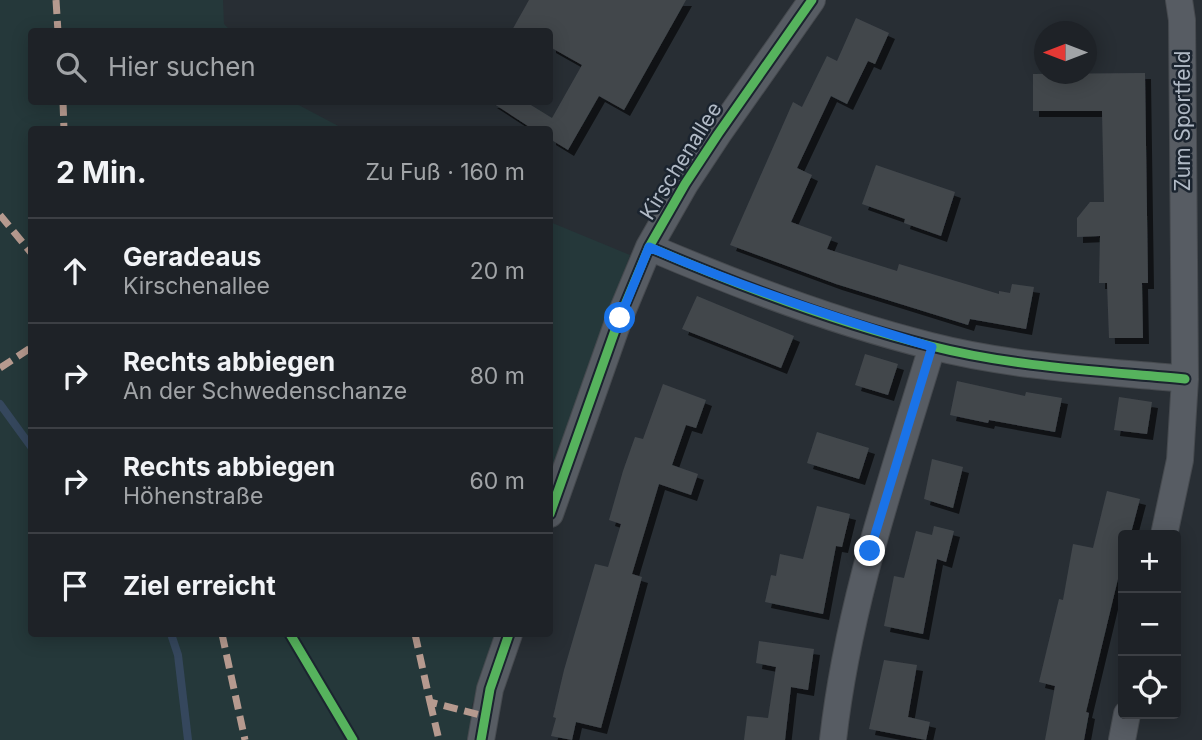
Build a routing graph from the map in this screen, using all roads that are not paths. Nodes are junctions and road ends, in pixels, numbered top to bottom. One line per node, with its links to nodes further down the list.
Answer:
1 (812, 0): 3 (street, Kirschenallee)
2 (1179, 0): 5 (street, Zum Sportfeld)
3 (649, 247): 4 (street); 6 (street, Kirschenallee)
4 (932, 347): 5 (street); 11 (street)
5 (1185, 379): 7 (street, Zum Sportfeld)
6 (553, 506)
7 (1165, 530)
8 (508, 637): 10 (street)
9 (1125, 719): 12 (street)
10 (481, 740)
11 (833, 740)
12 (1122, 740)

